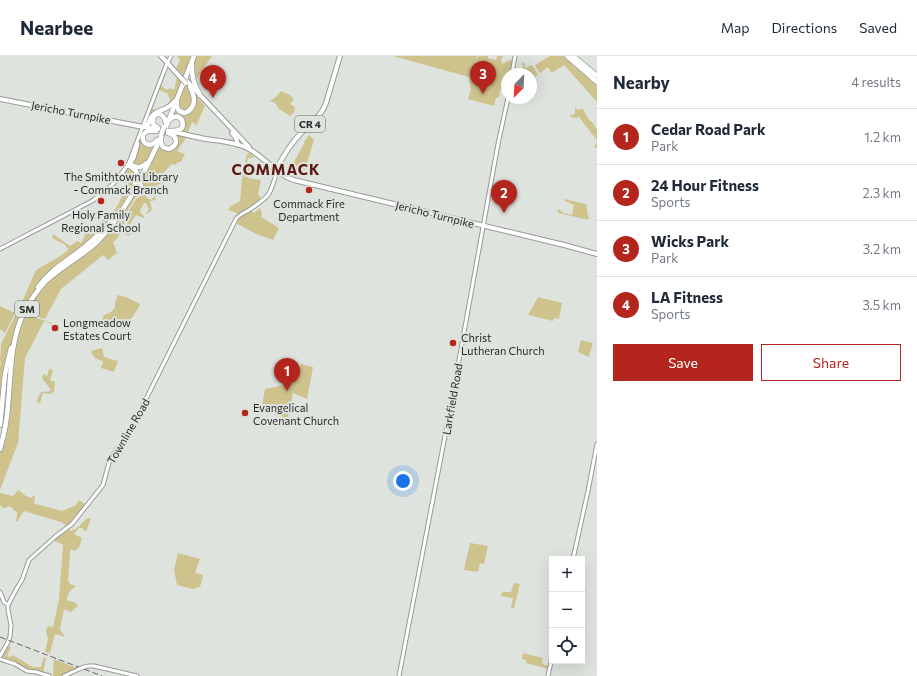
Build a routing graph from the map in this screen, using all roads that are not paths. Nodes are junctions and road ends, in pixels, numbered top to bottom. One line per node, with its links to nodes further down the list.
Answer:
1 (162, 56): 8 (main road)
2 (171, 56): 8 (main road)
3 (193, 56): 13 (highway); 15 (highway, SM)
4 (340, 56): 26 (main road, CR 4)
5 (515, 56): 9 (main road)
6 (568, 56): 11 (highway)
7 (573, 56): 10 (highway)
8 (168, 62): 12 (main road, bridge); 17 (main road)
9 (513, 68)
10 (597, 76)
11 (597, 82)
12 (188, 84): 13 (main road); 15 (highway); 21 (main road)
13 (200, 95): 22 (main road)
14 (0, 99): 17 (main road, Jericho Turnpike)
15 (177, 99): 17 (highway); 18 (highway, SM)
16 (507, 104): 29 (main road, Larkfield Road)
17 (143, 127): 19 (main road, Jericho Turnpike); 25 (main road)
18 (167, 127): 19 (main road, Jericho Turnpike); 19 (highway); 20 (highway, SM, bridge); 20 (highway); 21 (main road, Jericho Turnpike)
19 (157, 130): 20 (highway)
20 (161, 136): 24 (highway, SM); 27 (highway, SM)
21 (236, 143): 22 (main road, Jericho Turnpike); 23 (main road, Jericho Turnpike)
22 (247, 147): 23 (main road, Jericho Turnpike)
23 (260, 158): 26 (main road, Jericho Turnpike)
24 (147, 163): 25 (highway); 28 (highway, SM)
25 (129, 164): 28 (highway); 30 (main road)
26 (276, 171): 29 (main road, Jericho Turnpike); 37 (main road, Townline Road / CR 4)
27 (141, 178): 28 (highway, SM); 28 (highway)
28 (132, 192): 32 (highway, SM); 34 (highway, SM)
29 (484, 226): 31 (main road, Jericho Turnpike); 43 (main road, Larkfield Road)
30 (0, 249)
31 (597, 254)
32 (0, 425)
33 (597, 444): 35 (main road)
34 (0, 449)
35 (574, 556)
36 (0, 592): 37 (main road)
37 (7, 604): 38 (main road)
38 (0, 658): 40 (main road)
39 (551, 664): 44 (main road)
40 (49, 676)
41 (64, 676): 42 (main road, bridge)
42 (137, 676)
43 (398, 676)
44 (548, 676)

